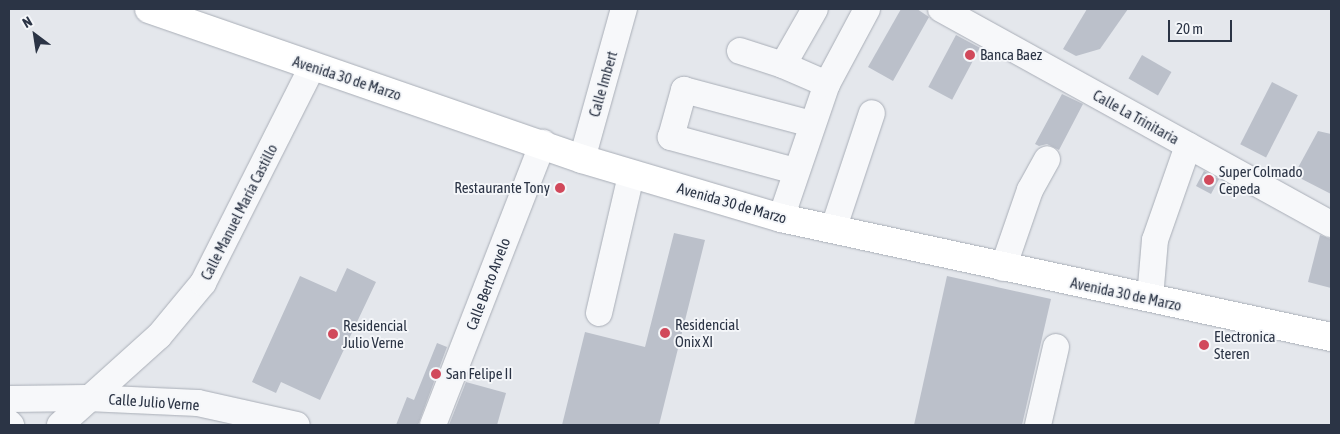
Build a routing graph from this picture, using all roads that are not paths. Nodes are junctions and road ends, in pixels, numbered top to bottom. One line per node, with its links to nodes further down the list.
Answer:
1 (149, 9): 8 (main road, Avenida 30 de Marzo)
2 (624, 9): 14 (street, Calle Imbert)
3 (815, 9): 7 (street)
4 (867, 9): 9 (street)
5 (941, 9): 13 (street, Calle La Trinitaria)
6 (740, 51): 7 (street)
7 (783, 65): 9 (street)
8 (312, 67): 12 (main road, Avenida 30 de Marzo); 26 (street, Calle Manuel María Castillo)
9 (827, 84): 11 (street)
10 (872, 113): 20 (street)
11 (812, 124): 16 (street); 16 (street)
12 (544, 143): 14 (main road, Avenida 30 de Marzo); 30 (street, Calle Berto Arvelo)
13 (1188, 146): 19 (street, Calle La Trinitaria); 22 (street)
14 (582, 159): 17 (main road, Avenida 30 de Marzo)
15 (1047, 159): 21 (street)
16 (795, 171): 18 (street)
17 (631, 175): 18 (main road, Avenida 30 de Marzo); 23 (street)
18 (781, 218): 20 (main road, Avenida 30 de Marzo)
19 (1331, 224)
20 (833, 230): 21 (main road, Avenida 30 de Marzo)
21 (1003, 268): 22 (main road, Avenida 30 de Marzo)
22 (1150, 298): 24 (main road, Avenida 30 de Marzo)
23 (599, 313)
24 (1331, 334)
25 (1056, 347): 31 (street)
26 (87, 398): 27 (street, Calle Julio Verne); 28 (street, Calle Manuel María Castillo); 29 (street, Calle Julio Verne)
27 (9, 399)
28 (60, 425)
29 (297, 425)
30 (433, 425)
31 (1038, 425)

